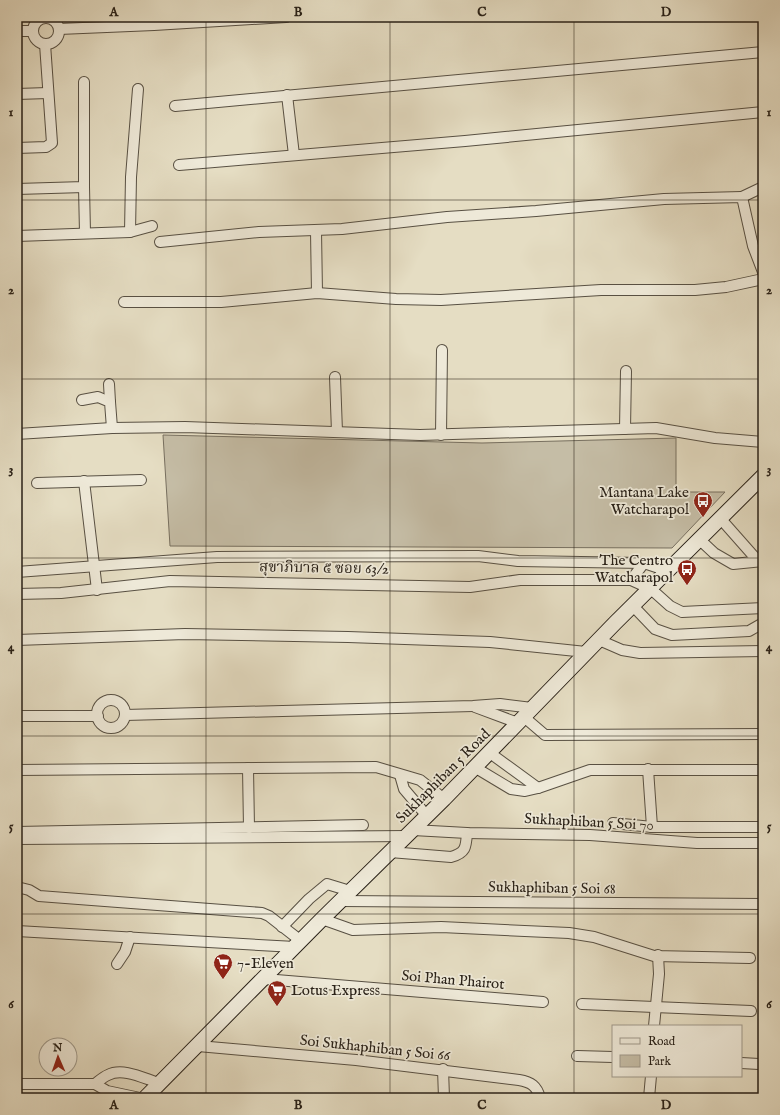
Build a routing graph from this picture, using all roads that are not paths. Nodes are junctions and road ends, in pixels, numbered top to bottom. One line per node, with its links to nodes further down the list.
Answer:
1 (286, 17): 3 (street)
2 (45, 18): 3 (street); 4 (street)
3 (59, 29): 6 (street)
4 (33, 31): 5 (street); 6 (street)
5 (17, 32)
6 (45, 44): 10 (street)
7 (763, 52): 12 (street)
8 (84, 82): 18 (street)
9 (138, 89): 24 (street)
10 (48, 92): 11 (street); 15 (street)
11 (17, 94)
12 (287, 95): 13 (street); 16 (street)
13 (176, 106)
14 (763, 112): 16 (street)
15 (17, 148)
16 (294, 155): 17 (street)
17 (179, 165)
18 (84, 187): 20 (street); 25 (street)
19 (763, 187): 21 (street)
20 (17, 189)
21 (742, 197): 23 (street); 28 (street)
22 (152, 226): 24 (street)
23 (316, 231): 27 (street); 30 (street)
24 (130, 232): 25 (street)
25 (85, 233): 26 (street)
26 (17, 236)
27 (160, 242)
28 (763, 272)
29 (763, 279): 30 (street)
30 (318, 293): 31 (street)
31 (124, 302)
32 (442, 350): 42 (street)
33 (626, 371): 39 (street)
34 (336, 377): 40 (street)
35 (109, 384): 37 (street)
36 (82, 400): 37 (street)
37 (110, 402): 38 (street)
38 (112, 428): 40 (street); 41 (street)
39 (625, 429): 42 (street); 43 (street)
40 (337, 432): 42 (street)
41 (17, 434)
42 (441, 435)
43 (763, 442)
44 (763, 476): 48 (main road, Sukhaphiban 5 Road)
45 (141, 480): 46 (street)
46 (84, 481): 47 (street); 53 (street)
47 (37, 483)
48 (720, 518): 49 (main road, Sukhaphiban 5 Road); 51 (street)
49 (699, 539): 51 (street); 54 (main road, Sukhaphiban 5 Road)
50 (518, 561): 52 (street); 53 (street); 56 (street)
51 (760, 561)
52 (644, 562): 54 (street); 57 (street)
53 (95, 567): 55 (street); 59 (street)
54 (668, 571): 58 (main road, Sukhaphiban 5 Road)
55 (17, 572)
56 (520, 580): 57 (street, สุขาภิบาล ๕ ซอย 63/2); 59 (street, สุขาภิบาล ๕ ซอย 63/2)
57 (630, 580): 58 (street)
58 (650, 589): 61 (main road, Sukhaphiban 5 Road); 62 (street)
59 (97, 590): 60 (street, สุขาภิบาล ๕ ซอย 63/2)
60 (17, 594)
61 (633, 606): 63 (street); 65 (main road, Sukhaphiban 5 Road)
62 (763, 608)
63 (763, 623)
64 (17, 640): 67 (street)
65 (599, 640): 66 (street); 67 (main road, Sukhaphiban 5 Road)
66 (763, 651)
67 (586, 652): 72 (main road, Sukhaphiban 5 Road)
68 (473, 706): 69 (street); 72 (street); 72 (street)
69 (125, 715): 71 (street); 71 (street)
70 (17, 716): 71 (street)
71 (98, 716)
72 (525, 716): 73 (street); 74 (main road, Sukhaphiban 5 Road)
73 (763, 734)
74 (490, 753): 76 (main road, Sukhaphiban 5 Road); 81 (street)
75 (248, 768): 78 (street); 80 (street); 88 (street)
76 (476, 768): 81 (street); 82 (main road, Sukhaphiban 5 Road)
77 (648, 769): 79 (street); 81 (street); 86 (street)
78 (17, 770)
79 (763, 770)
80 (400, 775): 82 (street); 83 (street)
81 (538, 788)
82 (444, 799): 83 (main road, Sukhaphiban 5 Road)
83 (427, 816): 90 (main road, Sukhaphiban 5 Road)
84 (613, 823): 86 (street)
85 (363, 825): 88 (street)
86 (652, 827): 87 (street)
87 (763, 827)
88 (249, 828): 89 (street)
89 (17, 832)
90 (410, 833): 91 (street, Sukhaphiban 5 Soi 70); 92 (street, Sukhaphiban 5 Soi 70); 94 (main road, Sukhaphiban 5 Road)
91 (467, 833): 93 (street, Sukhaphiban 5 Soi 70); 94 (street)
92 (17, 839)
93 (763, 843)
94 (390, 852): 96 (main road, Sukhaphiban 5 Road)
95 (17, 887): 99 (street)
96 (346, 896): 97 (street, Sukhaphiban 5 Soi 68); 98 (main road, Sukhaphiban 5 Road); 99 (street, Sukhaphiban 5 Soi 68)
97 (763, 904)
98 (322, 919): 102 (main road, Sukhaphiban 5 Road); 103 (street)
99 (282, 927): 102 (street)
100 (17, 931): 101 (street)
101 (130, 938): 102 (street); 105 (street)
102 (298, 944): 106 (main road, Sukhaphiban 5 Road)
103 (658, 955): 104 (street); 109 (street)
104 (750, 958)
105 (117, 964)
106 (264, 979): 107 (street, Soi Phan Phairot); 112 (main road, Sukhaphiban 5 Road)
107 (543, 1002)
108 (582, 1004): 109 (street)
109 (654, 1007): 110 (street); 111 (street)
110 (751, 1012)
111 (654, 1025)
112 (198, 1046): 117 (street, Soi Sukhaphiban 5 Soi 66); 119 (main road, Sukhaphiban 5 Road)
113 (577, 1056): 114 (street)
114 (612, 1057)
115 (742, 1063): 116 (street)
116 (759, 1064)
117 (443, 1070): 124 (street); 125 (street, Soi Sukhaphiban 5 Soi 66)
118 (651, 1077): 126 (street)
119 (159, 1083): 121 (street); 123 (main road, Sukhaphiban 5 Road)
120 (17, 1084): 121 (street)
121 (95, 1084): 122 (street)
122 (140, 1098)
123 (145, 1098)
124 (444, 1098)
125 (540, 1098)
126 (650, 1098)

